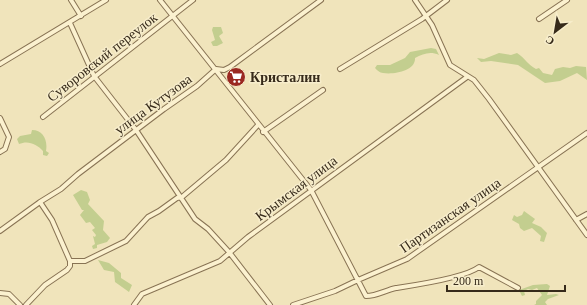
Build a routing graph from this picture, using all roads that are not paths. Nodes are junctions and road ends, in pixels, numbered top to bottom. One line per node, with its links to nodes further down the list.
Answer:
1 (71, 0): 9 (street)
2 (106, 0): 9 (street)
3 (160, 0): 10 (street)
4 (193, 0): 10 (street, Суворовский переулок)
5 (321, 0): 16 (street, улица Кутузова)
6 (415, 0): 11 (street)
7 (447, 0): 11 (street)
8 (567, 0): 12 (street)
9 (81, 16): 13 (street)
10 (172, 16): 16 (street); 17 (street, Суворовский переулок)
11 (426, 16): 15 (street); 18 (street)
12 (539, 19)
13 (70, 22): 14 (street); 17 (street)
14 (0, 64)
15 (340, 69)
16 (216, 70): 22 (street); 23 (street, улица Кутузова)
17 (94, 76): 20 (street, Суворовский переулок); 23 (street)
18 (466, 77): 27 (street); 28 (street, Крымская улица)
19 (323, 90): 24 (street)
20 (43, 117)
21 (0, 118): 26 (street)
22 (258, 125): 24 (street); 29 (street)
23 (136, 130): 29 (street); 30 (street, улица Кутузова)
24 (264, 132): 28 (street)
25 (587, 133): 27 (street, Партизанская улица)
26 (0, 152)
27 (537, 168): 32 (street); 37 (street, Партизанская улица)
28 (311, 190): 35 (street, Крымская улица); 37 (street)
29 (182, 197): 35 (street); 36 (street)
30 (40, 202): 33 (street, улица Кутузова); 36 (street)
31 (587, 214): 32 (street)
32 (576, 220): 34 (street)
33 (0, 231)
34 (587, 234)
35 (229, 252): 42 (street, Крымская улица); 43 (street)
36 (70, 261): 41 (street)
37 (358, 280): 38 (street); 44 (street, Партизанская улица)
38 (518, 288)
39 (0, 293): 40 (street)
40 (20, 305)
41 (26, 305)
42 (134, 305)
43 (270, 305)
44 (293, 305)

